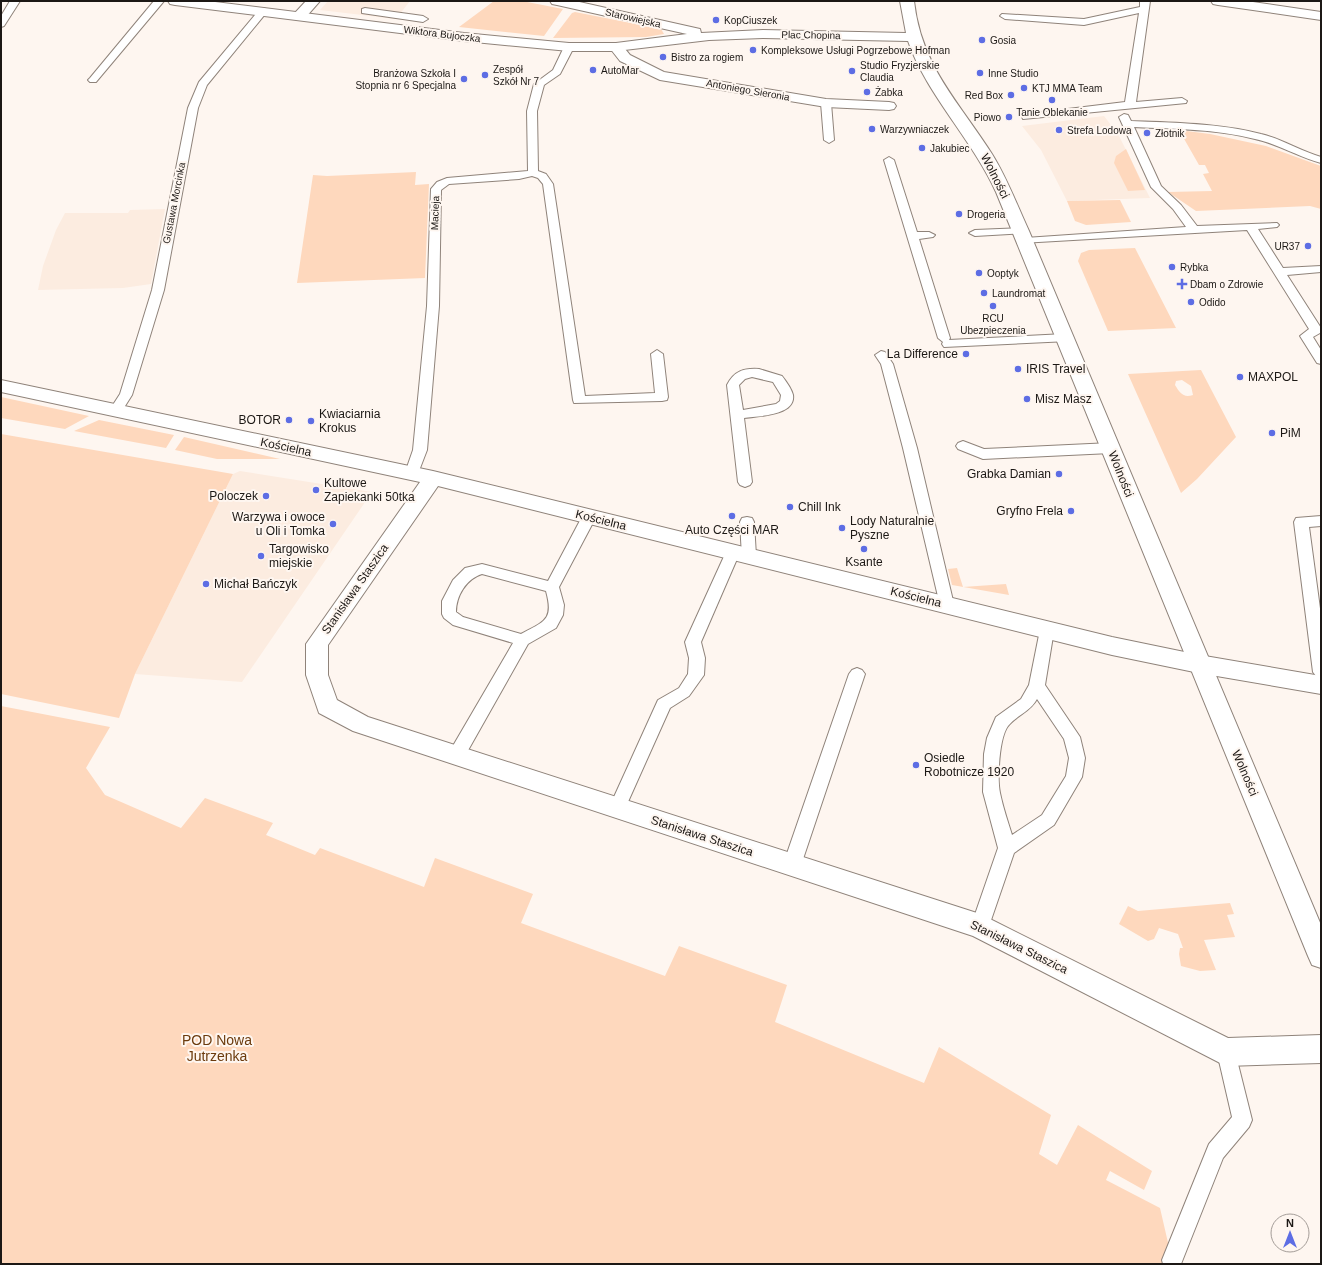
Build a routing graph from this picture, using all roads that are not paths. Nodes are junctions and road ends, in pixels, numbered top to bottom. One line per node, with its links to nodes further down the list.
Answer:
1 (15, 1): 17 (lane)
2 (159, 1): 22 (lane)
3 (175, 1): 10 (street, Wiktora Bujoczka)
4 (313, 1): 12 (street)
5 (375, 1): 11 (lane)
6 (557, 1): 18 (street, Starowiejska)
7 (907, 1): 19 (street, Wolności)
8 (1218, 1): 14 (street)
9 (1145, 5): 13 (lane); 26 (lane)
10 (263, 11): 12 (street, Wiktora Bujoczka); 47 (lane, Gustawa Morcinka)
11 (365, 11): 15 (lane); 16 (lane)
12 (300, 15): 16 (street, Wiktora Bujoczka)
13 (1005, 16)
14 (1321, 16)
15 (423, 19)
16 (354, 22): 20 (street, Wiktora Bujoczka)
17 (1, 24)
18 (709, 36): 19 (street, Plac Chopina); 21 (street, Wiktora Bujoczka)
19 (913, 37): 39 (street, Wolności)
20 (569, 47): 21 (street, Wiktora Bujoczka); 32 (lane)
21 (616, 47): 24 (street, Antoniego Sieronia)
22 (93, 80)
23 (1182, 101): 26 (lane)
24 (826, 103): 25 (street, Antoniego Sieronia); 29 (lane)
25 (889, 106)
26 (1124, 106): 27 (lane); 28 (lane)
27 (1027, 117)
28 (1127, 124): 31 (lane); 35 (lane)
29 (829, 140)
30 (889, 160): 38 (lane)
31 (1321, 160)
32 (533, 173): 43 (lane); 51 (lane, Macieja)
33 (1272, 225): 34 (lane)
34 (1250, 226): 35 (lane); 41 (lane)
35 (1194, 230): 39 (lane)
36 (975, 233): 39 (lane)
37 (929, 235): 38 (lane)
38 (912, 236): 42 (lane)
39 (1023, 236): 42 (street, Wolności)
40 (1321, 269): 41 (lane)
41 (1279, 272): 45 (lane)
42 (1065, 338): 50 (street, Wolności)
43 (657, 354)
44 (881, 355): 58 (lane)
45 (1321, 360)
46 (1, 386): 47 (street, Kościelna)
47 (115, 411): 51 (street, Kościelna)
48 (738, 415): 52 (lane)
49 (963, 446): 50 (lane)
50 (1111, 448): 61 (street, Wolności)
51 (422, 476): 53 (street, Kościelna); 66 (street, Stanisława Staszica)
52 (746, 482)
53 (589, 517): 56 (street, Kościelna); 57 (lane)
54 (1321, 521): 62 (lane)
55 (747, 522): 56 (lane)
56 (741, 554): 58 (street, Kościelna); 67 (lane)
57 (552, 587): 60 (lane); 60 (lane)
58 (947, 605): 59 (street, Kościelna)
59 (1047, 630): 61 (street, Kościelna); 65 (lane)
60 (523, 640): 66 (lane)
61 (1200, 664): 64 (street, Kościelna); 71 (street, Wolności)
62 (1321, 672)
63 (857, 674): 69 (lane)
64 (1321, 685)
65 (1037, 686): 68 (lane); 68 (lane)
66 (456, 756): 67 (street, Stanisława Staszica)
67 (617, 808): 69 (street, Stanisława Staszica)
68 (1007, 848): 70 (lane)
69 (792, 865): 70 (street, Stanisława Staszica)
70 (980, 926): 73 (street, Stanisława Staszica)
71 (1321, 956)
72 (1321, 1049): 73 (street, Stanisława Staszica)
73 (1226, 1052): 74 (lane)
74 (1172, 1260)

